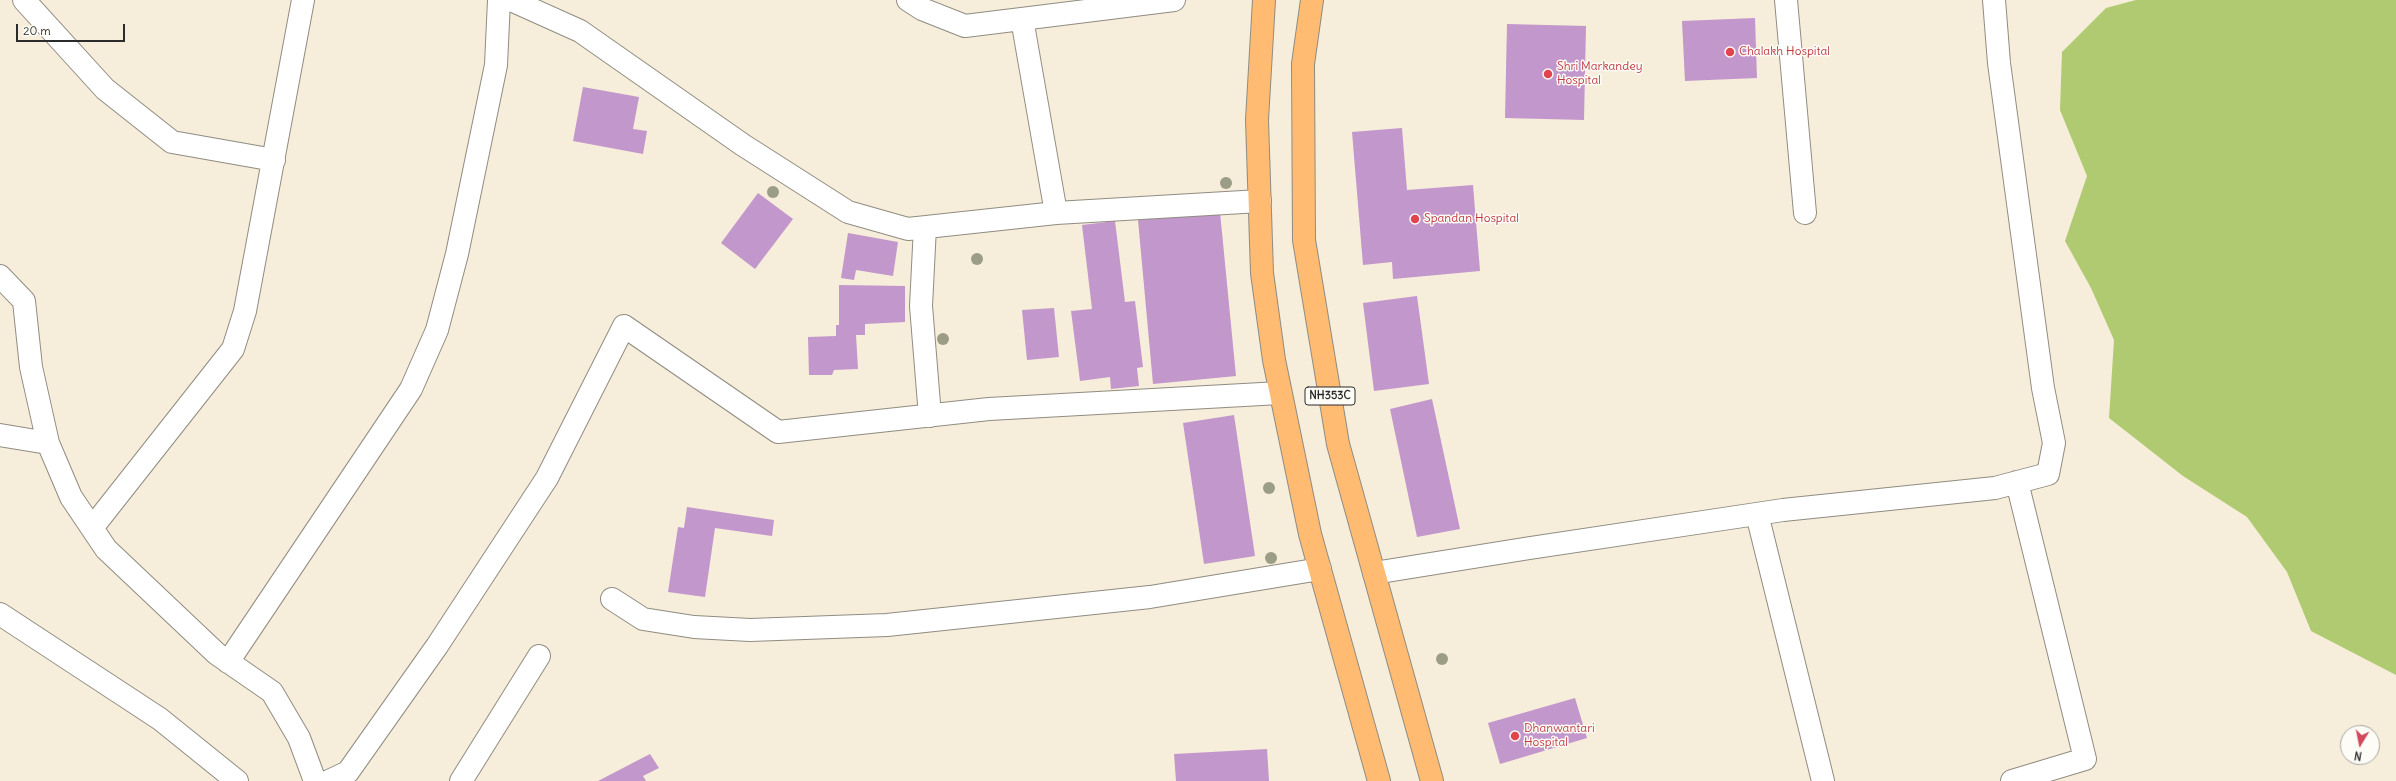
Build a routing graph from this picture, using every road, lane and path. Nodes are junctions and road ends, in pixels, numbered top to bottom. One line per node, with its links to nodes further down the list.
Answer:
1 (24, 0): 12 (street)
2 (303, 0): 12 (street)
3 (499, 0): 30 (street)
4 (511, 0): 16 (street)
5 (908, 0): 11 (street)
6 (1174, 0): 11 (street)
7 (1264, 0): 13 (highway)
8 (1312, 0): 26 (highway, NH353C)
9 (1786, 0): 15 (street)
10 (1994, 0): 22 (street)
11 (1022, 19): 14 (street)
12 (274, 160): 24 (street)
13 (1260, 201): 14 (street); 18 (highway)
14 (1056, 213): 16 (street)
15 (1805, 213)
16 (925, 227): 19 (street)
17 (0, 276): 21 (street)
18 (1280, 393): 19 (street); 25 (highway)
19 (930, 416): 33 (street)
20 (0, 435): 21 (street)
21 (48, 443): 24 (street)
22 (2017, 482): 23 (street); 38 (street)
23 (1757, 514): 26 (street); 37 (street)
24 (92, 528): 30 (street)
25 (1320, 569): 27 (street); 35 (highway)
26 (1374, 573): 36 (highway, NH353C)
27 (612, 599)
28 (0, 614): 31 (street)
29 (539, 656): 34 (street)
30 (228, 662): 32 (street)
31 (237, 781)
32 (315, 781)
33 (329, 781)
34 (461, 781)
35 (1379, 781)
36 (1432, 781)
37 (1823, 781)
38 (2012, 781)

